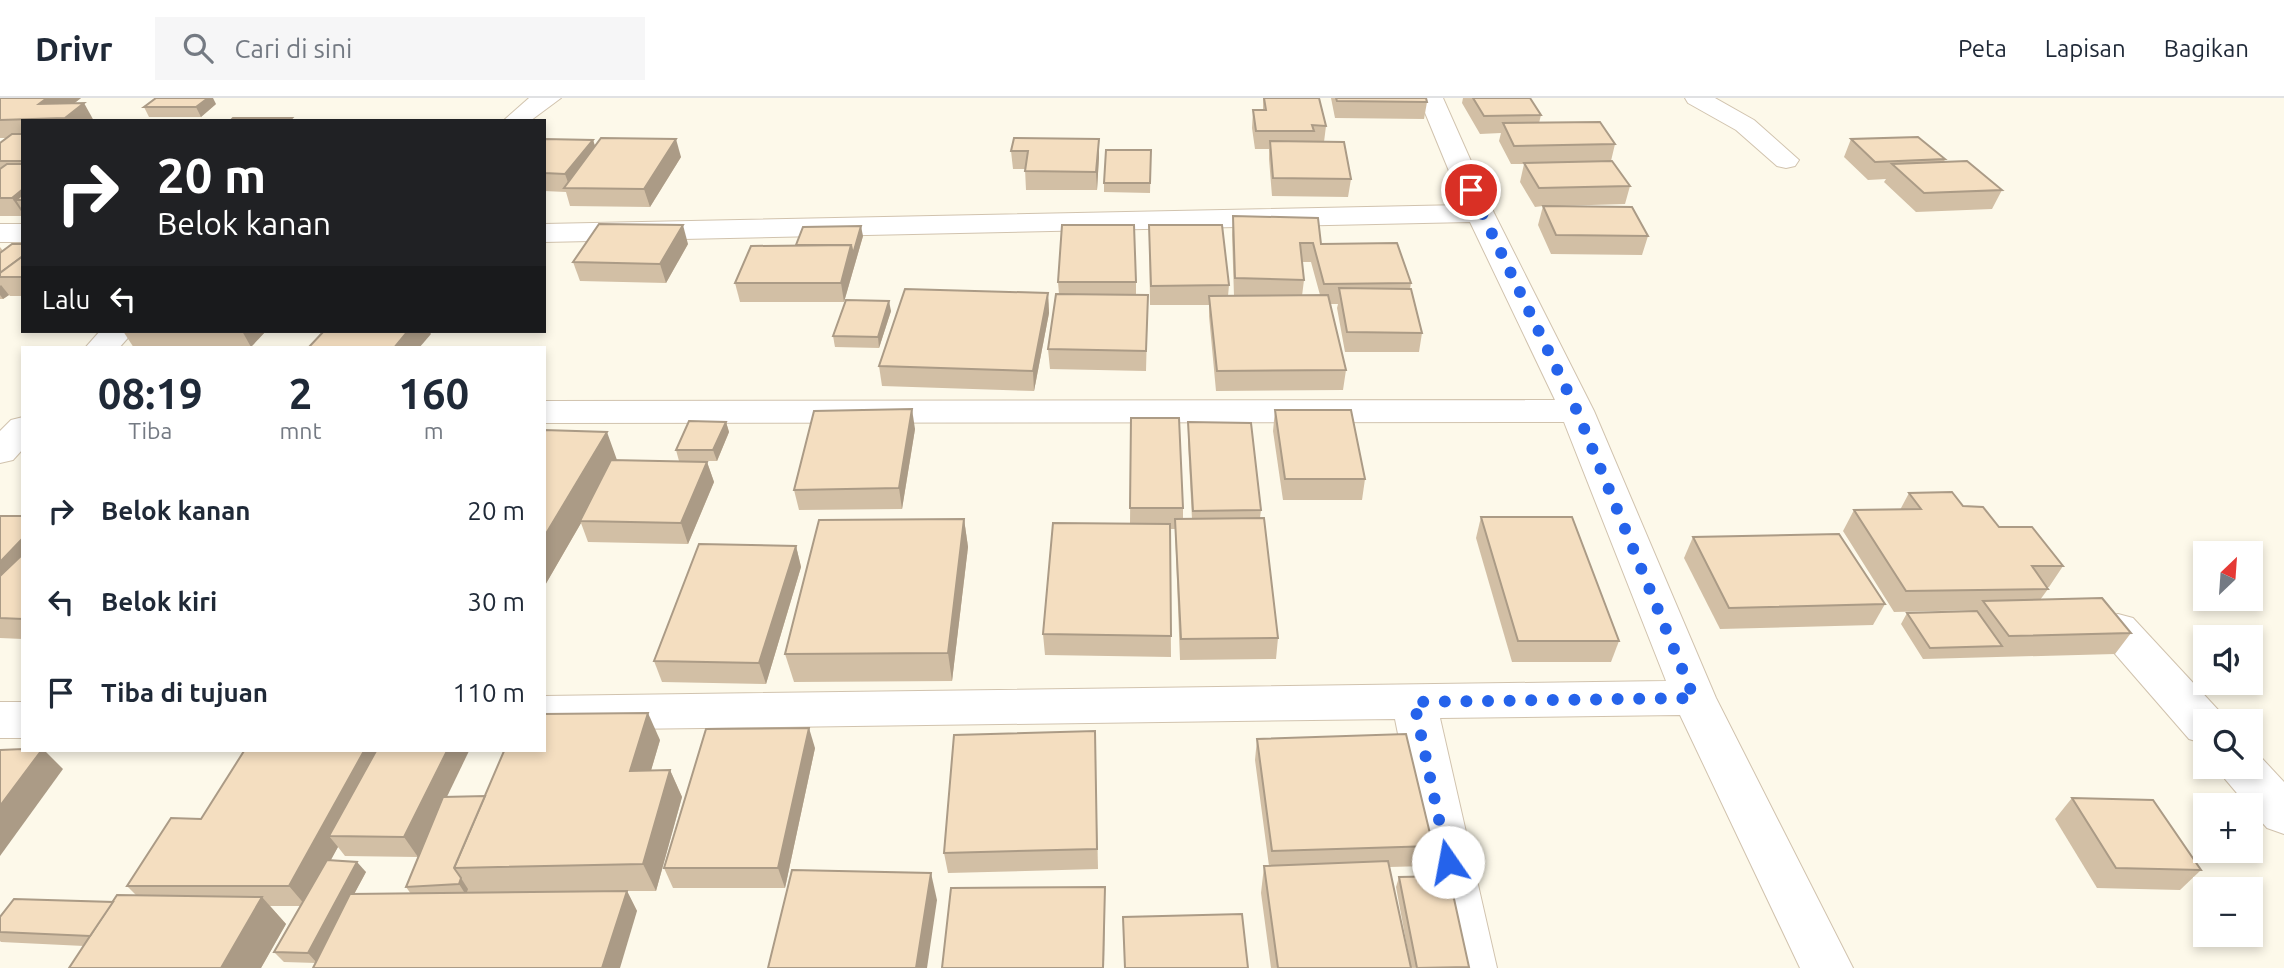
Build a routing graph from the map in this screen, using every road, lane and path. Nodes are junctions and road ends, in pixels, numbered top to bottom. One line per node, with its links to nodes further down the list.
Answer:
1 (548, 98): 4 (street)
2 (1431, 98): 6 (street)
3 (1697, 98): 5 (street)
4 (517, 119)
5 (1786, 160)
6 (1480, 213): 9 (street); 12 (street)
7 (0, 233): 8 (street)
8 (21, 233)
9 (546, 233)
10 (116, 333): 11 (street)
11 (102, 346)
12 (1577, 411): 13 (street); 17 (street)
13 (546, 412)
14 (21, 430): 15 (street)
15 (0, 452)
16 (2118, 629): 20 (street)
17 (1694, 698): 18 (street); 26 (street)
18 (1414, 702): 19 (street); 25 (street)
19 (546, 713)
20 (2193, 713)
21 (0, 720): 22 (street)
22 (21, 720)
23 (2253, 779): 24 (street)
24 (2284, 814)
25 (1471, 968)
26 (1827, 968)

